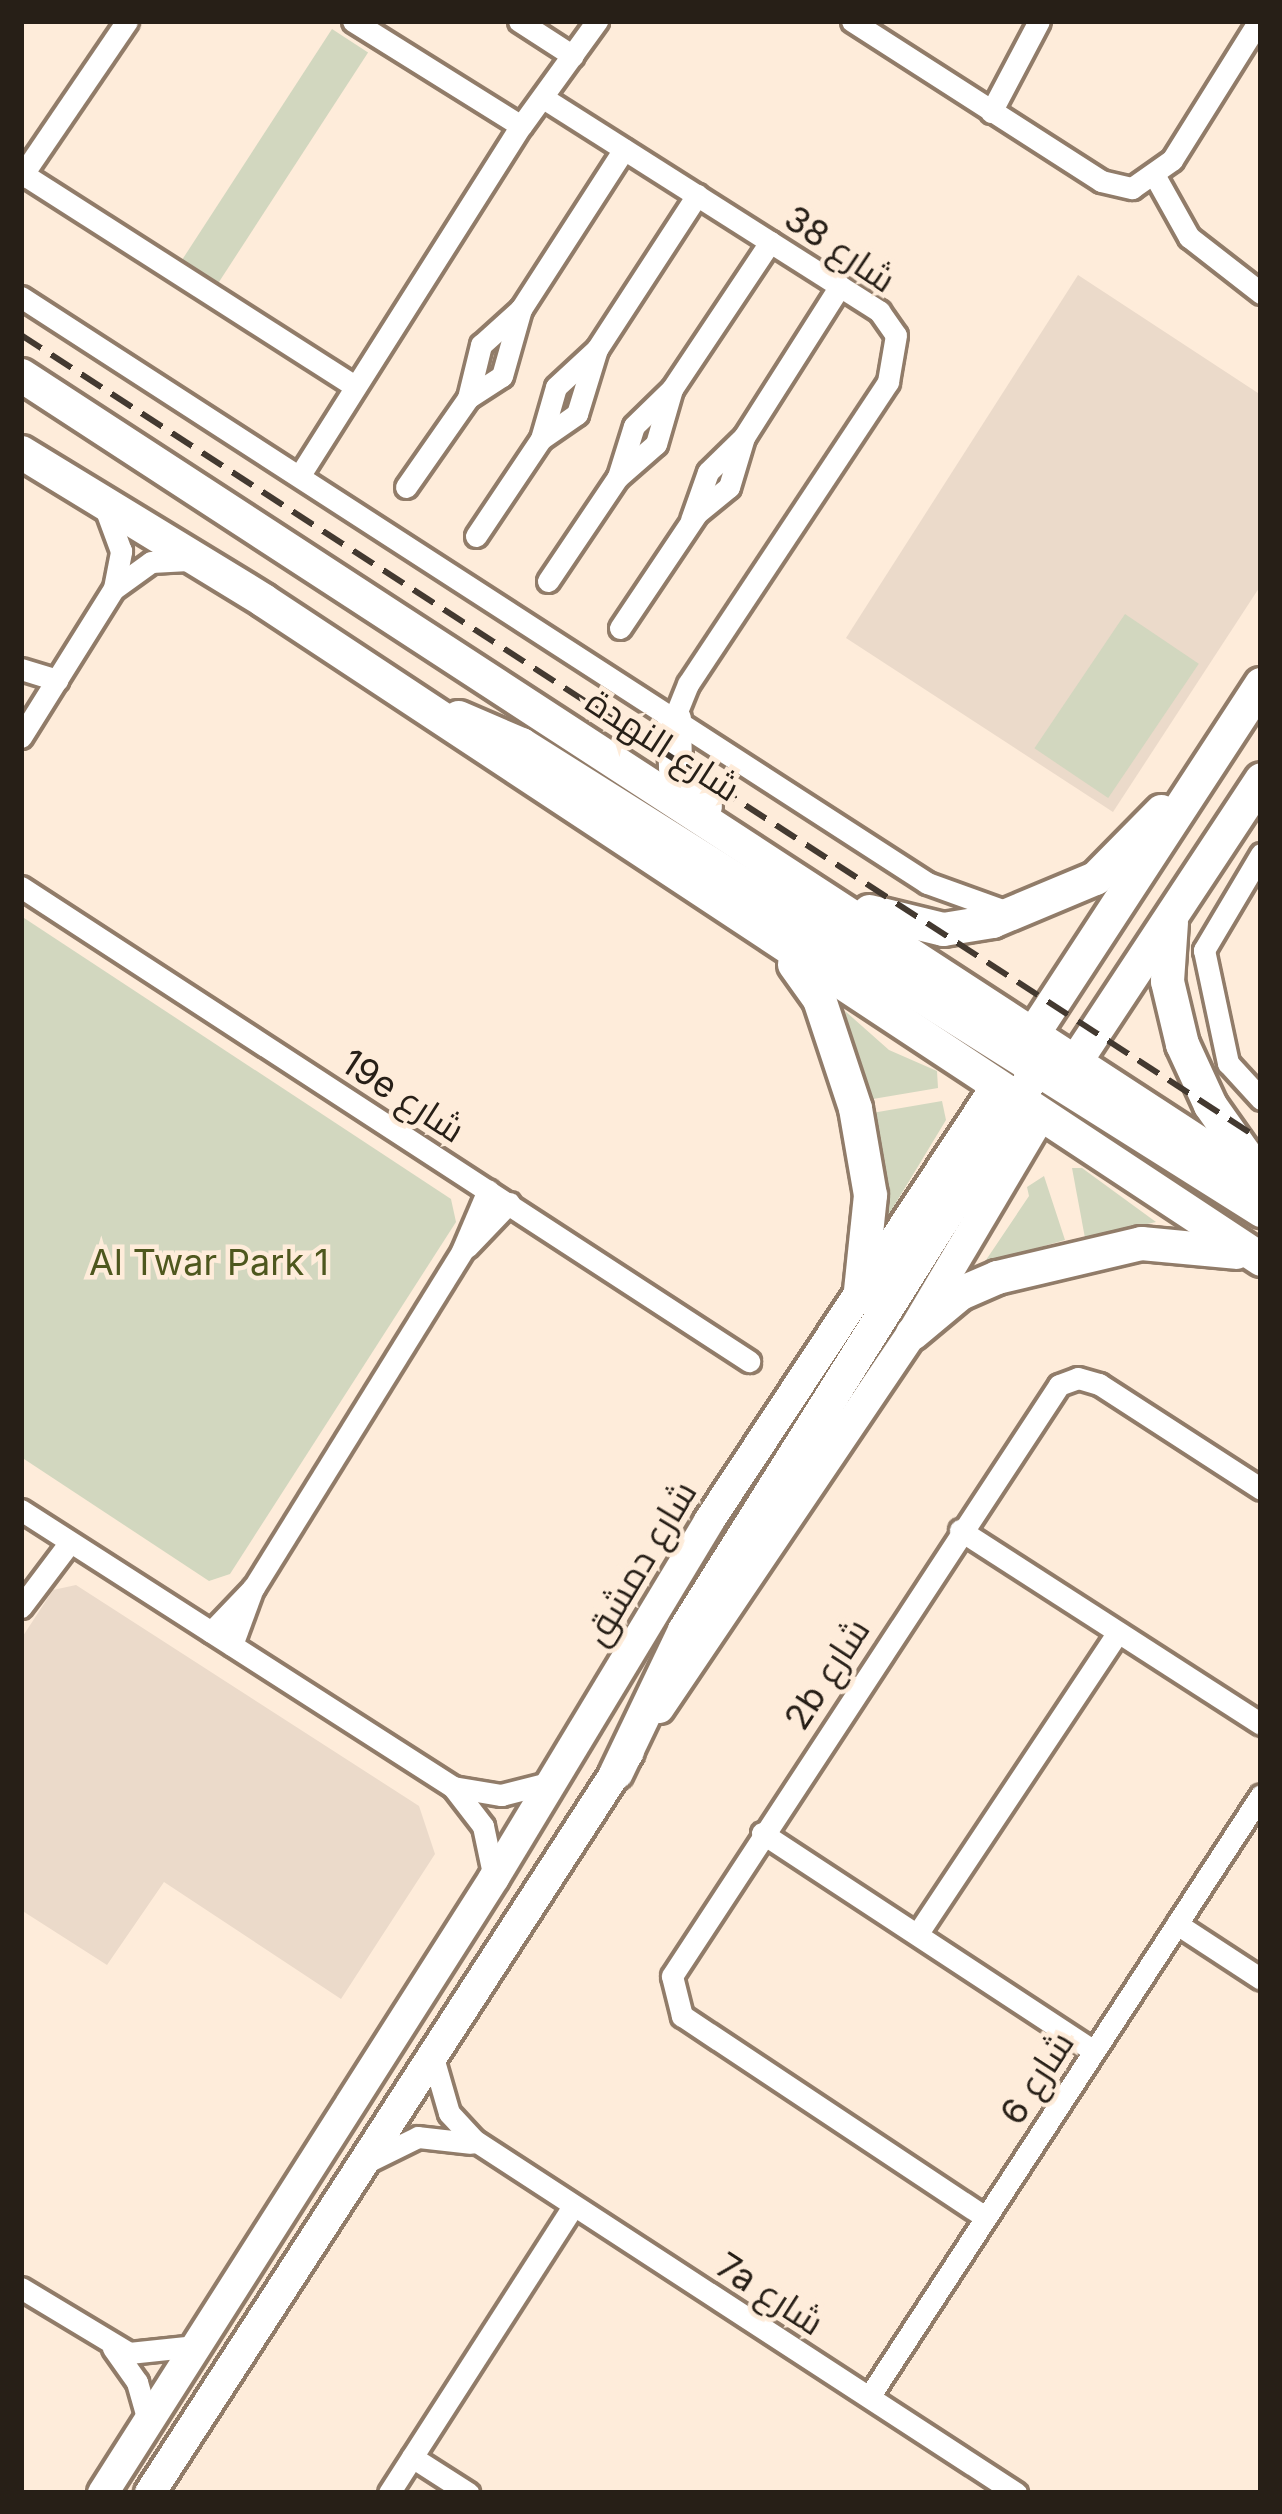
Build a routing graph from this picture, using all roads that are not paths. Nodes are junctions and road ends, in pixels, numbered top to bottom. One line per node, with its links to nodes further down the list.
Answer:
1 (127, 21): 13 (street)
2 (353, 21): 11 (street)
3 (519, 21): 8 (street)
4 (597, 21): 8 (street)
5 (852, 21): 10 (street)
6 (1039, 21): 10 (street)
7 (1259, 21): 14 (street)
8 (573, 56): 9 (street)
9 (545, 99): 11 (street); 12 (street, شارع 38)
10 (982, 106): 14 (street)
11 (521, 126): 23 (street)
12 (624, 149): 15 (street, شارع 38); 20 (street)
13 (22, 175): 23 (street)
14 (1156, 178): 18 (street)
15 (697, 195): 16 (street, شارع 38); 21 (street)
16 (770, 242): 17 (street, شارع 38); 32 (street)
17 (840, 286): 34 (street); 41 (street, شارع 38)
18 (1261, 293)
19 (21, 297): 27 (street)
20 (521, 309): 24 (street); 24 (street)
21 (596, 349): 25 (street); 25 (street)
22 (21, 375): 45 (main road, شارع النهدة)
23 (355, 386): 27 (street)
24 (468, 398): 28 (street)
25 (541, 440): 30 (street)
26 (23, 456): 29 (main road, شارع النهدة)
27 (299, 476): 41 (street)
28 (406, 487)
29 (100, 500): 31 (main road, شارع النهدة); 33 (street)
30 (476, 536)
31 (202, 563): 33 (street); 40 (main road, شارع النهدة)
32 (548, 580)
33 (114, 588): 36 (street)
34 (620, 628)
35 (21, 669): 36 (street)
36 (57, 680): 39 (street)
37 (21, 682): 39 (street)
38 (1261, 684): 43 (main road, شارع دمشق)
39 (39, 709): 42 (street)
40 (433, 711): 51 (main road, شارع النهدة); 52 (main road)
41 (674, 719): 45 (main road); 49 (street)
42 (21, 737)
43 (1203, 774): 49 (main road); 52 (main road, شارع دمشق)
44 (1261, 779): 50 (main road, شارع دمشق)
45 (740, 842): 48 (main road, شارع النهدة)
46 (1261, 854): 53 (street)
47 (21, 887): 55 (street, 19e شارع)
48 (817, 892): 49 (main road); 52 (main road, شارع النهدة)
49 (1011, 913)
50 (1172, 914): 52 (main road, شارع دمشق); 54 (main road)
51 (773, 940): 52 (main road, شارع النهدة); 60 (main road)
52 (1036, 1073): 54 (main road, شارع النهدة); 57 (main road); 59 (main road, شارع النهدة); 60 (main road, شارع دمشق); 61 (main road, شارع دمشق); 73 (main road)
53 (1261, 1099)
54 (1261, 1180)
55 (488, 1190): 56 (street, 19e شارع); 58 (street)
56 (508, 1203): 58 (street); 62 (street, 19e شارع)
57 (1261, 1210)
58 (462, 1251): 67 (street)
59 (1261, 1260): 61 (main road)
60 (860, 1290): 74 (main road, شارع دمشق)
61 (912, 1333): 73 (main road, شارع دمشق)
62 (749, 1361)
63 (1261, 1489): 65 (street, 2b شارع)
64 (21, 1510): 66 (street)
65 (960, 1530): 70 (street); 77 (street, 2b شارع)
66 (63, 1537): 68 (street); 69 (street)
67 (254, 1587): 69 (street); 71 (street)
68 (21, 1605)
69 (211, 1631): 71 (street)
70 (1118, 1632): 72 (street); 80 (street)
71 (232, 1645): 75 (street)
72 (1261, 1724)
73 (616, 1772): 83 (main road, شارع دمشق)
74 (552, 1782): 75 (street); 78 (main road, شارع دمشق)
75 (452, 1787): 78 (street)
76 (1261, 1796): 79 (street, شارع 6)
77 (761, 1833): 80 (street); 87 (street, 2b شارع)
78 (494, 1877): 89 (main road, شارع دمشق)
79 (1177, 1924): 81 (street); 82 (street, شارع 6)
80 (918, 1933): 82 (street)
81 (1261, 1979)
82 (1094, 2051): 87 (street, شارع 6)
83 (434, 2061): 84 (street, 7a شارع); 85 (main road, شارع دمشق)
84 (488, 2150): 85 (street, 7a شارع); 86 (street, 7a شارع)
85 (369, 2162): 95 (main road, شارع دمشق)
86 (573, 2206): 91 (street, 7a شارع); 93 (street)
87 (986, 2217): 91 (street, شارع 6)
88 (21, 2288): 90 (street)
89 (196, 2346): 90 (street); 92 (main road, شارع دمشق)
90 (113, 2348): 92 (street)
91 (869, 2397): 98 (street, 7a شارع)
92 (149, 2424): 94 (main road, شارع دمشق)
93 (412, 2457): 96 (street); 97 (street)
94 (103, 2493)
95 (150, 2493)
96 (389, 2493)
97 (468, 2493)
98 (1016, 2493)

